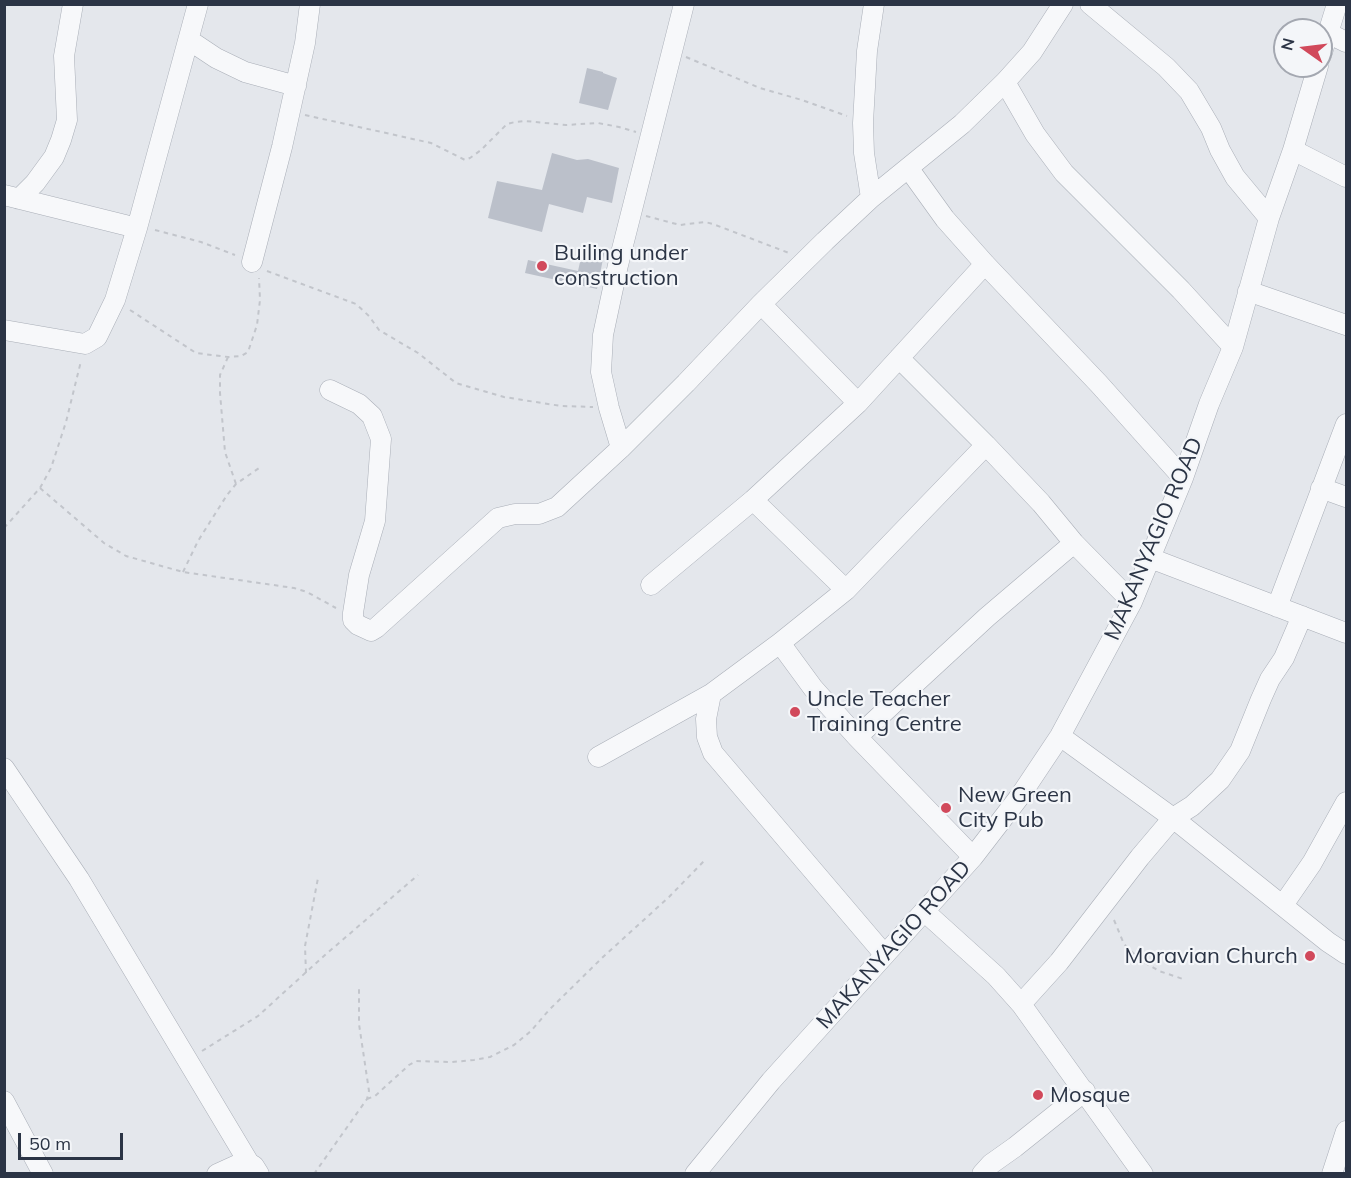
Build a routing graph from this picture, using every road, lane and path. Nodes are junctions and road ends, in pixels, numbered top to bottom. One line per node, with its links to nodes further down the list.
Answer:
1 (73, 4): 21 (street)
2 (198, 4): 9 (street)
3 (309, 4): 14 (street)
4 (684, 4): 11 (street)
5 (874, 4): 16 (street)
6 (1063, 4): 13 (street)
7 (1090, 4): 24 (street)
8 (1333, 35): 10 (street)
9 (189, 40): 14 (street); 25 (street)
10 (1347, 42)
11 (672, 51): 16 (path); 17 (street)
12 (1314, 78): 18 (street, MAKANYAGIO ROAD)
13 (1005, 82): 19 (street); 35 (street)
14 (296, 86): 15 (street)
15 (290, 111): 17 (path); 27 (street)
16 (863, 123): 22 (street)
17 (650, 139): 23 (street)
18 (1293, 150): 20 (street); 24 (street, MAKANYAGIO ROAD)
19 (909, 169): 22 (street); 28 (street)
20 (1347, 177)
21 (12, 197): 25 (street)
22 (871, 198): 26 (street)
23 (632, 212): 26 (path); 40 (street)
24 (1269, 218): 29 (street, MAKANYAGIO ROAD)
25 (138, 226): 27 (path); 30 (street)
26 (805, 259): 31 (street)
27 (255, 264): 36 (path); 40 (path)
28 (985, 264): 37 (street); 45 (street)
29 (1248, 291): 32 (street); 35 (street, MAKANYAGIO ROAD)
30 (115, 300): 34 (street); 36 (path)
31 (761, 304): 39 (street); 43 (street)
32 (1347, 325)
33 (4, 330): 34 (street)
34 (85, 344): 47 (path)
35 (1233, 348): 45 (street, MAKANYAGIO ROAD)
36 (228, 357): 46 (path)
37 (899, 358): 39 (street); 42 (street)
38 (330, 390): 60 (street)
39 (858, 403): 50 (street)
40 (609, 408): 43 (street)
41 (1347, 424): 48 (street)
42 (986, 445): 52 (street); 56 (street)
43 (621, 448): 60 (street)
44 (262, 466): 46 (path)
45 (1183, 478): 53 (street, MAKANYAGIO ROAD)
46 (236, 484): 54 (path)
47 (40, 488): 51 (path); 54 (path)
48 (1321, 488): 49 (street); 58 (street)
49 (1347, 497)
50 (753, 500): 55 (street); 56 (street)
51 (4, 528)
52 (1074, 543): 57 (street); 65 (street)
53 (1150, 558): 57 (street, MAKANYAGIO ROAD); 58 (street)
54 (183, 572): 60 (path)
55 (651, 585)
56 (846, 590): 62 (street)
57 (1132, 602): 64 (street, MAKANYAGIO ROAD)
58 (1277, 607): 59 (street)
59 (1302, 616): 61 (street); 69 (street)
60 (353, 620)
61 (1347, 633)
62 (780, 643): 63 (street); 65 (street)
63 (711, 694): 66 (street); 77 (street)
64 (1060, 736): 69 (street); 70 (street, MAKANYAGIO ROAD)
65 (857, 738): 70 (street)
66 (598, 757)
67 (4, 768): 83 (street)
68 (1347, 802): 75 (street)
69 (1173, 818): 74 (street); 75 (street)
70 (973, 857): 76 (street, MAKANYAGIO ROAD)
71 (705, 860): 85 (path)
72 (418, 875): 79 (path)
73 (318, 878): 79 (path)
74 (1109, 897): 80 (path); 82 (street)
75 (1283, 905): 78 (street)
76 (924, 911): 77 (street, MAKANYAGIO ROAD); 82 (street)
77 (884, 954): 92 (street, MAKANYAGIO ROAD)
78 (1347, 954)
79 (306, 973): 83 (path)
80 (1183, 979)
81 (359, 986): 85 (path)
82 (1021, 1004): 84 (street)
83 (188, 1059): 88 (street)
84 (1085, 1091): 93 (street); 94 (street)
85 (367, 1099): 91 (path)
86 (4, 1101): 89 (street)
87 (1347, 1131): 95 (street)
88 (254, 1168): 90 (street)
89 (44, 1173)
90 (217, 1173)
91 (314, 1173)
92 (695, 1173)
93 (982, 1173)
94 (1143, 1173)
95 (1332, 1173)

